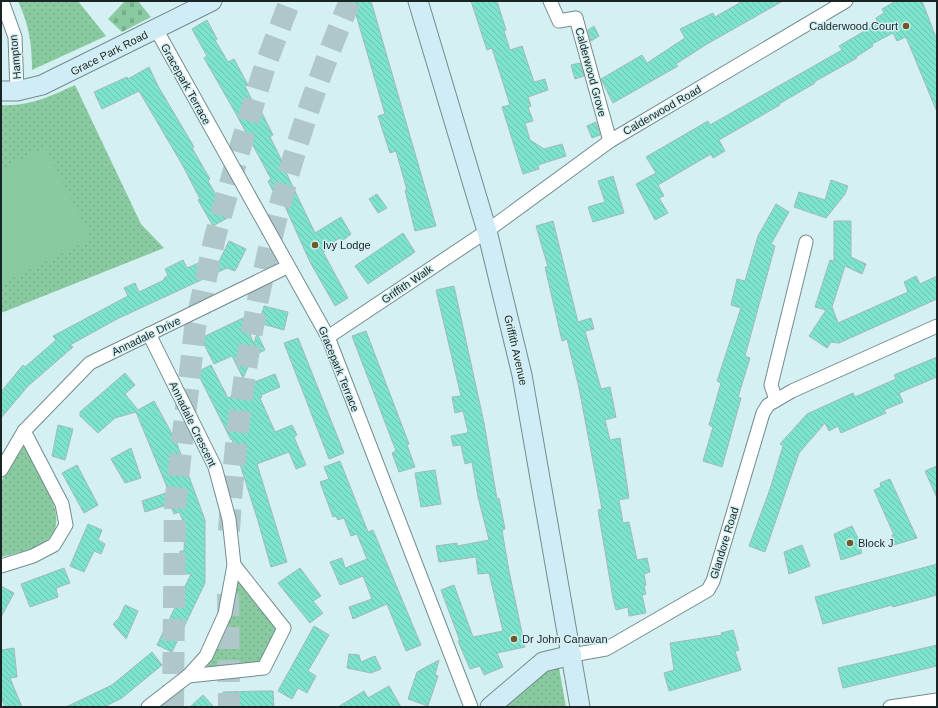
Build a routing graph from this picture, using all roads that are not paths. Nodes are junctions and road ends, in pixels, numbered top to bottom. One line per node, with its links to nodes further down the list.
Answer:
1 (2, 1): 7 (street, Hampton)
2 (212, 1): 6 (main road, Grace Park Road)
3 (418, 1): 9 (main road, Griffith Avenue)
4 (550, 1): 8 (street, Calderwood Grove)
5 (846, 1): 8 (street, Calderwood Road)
6 (156, 29): 7 (main road, Grace Park Road); 11 (street, Gracepark Terrace)
7 (9, 91)
8 (610, 141): 9 (street, Calderwood Road)
9 (487, 231): 14 (street, Griffith Walk); 20 (main road, Griffith Avenue)
10 (806, 242): 15 (street)
11 (287, 267): 13 (street, Annadale Drive); 14 (street, Gracepark Terrace)
12 (937, 326): 15 (street, Glandore Road)
13 (149, 334): 16 (street, Annadale Drive); 18 (street, Annadale Crescent)
14 (328, 337): 24 (street, Gracepark Terrace)
15 (776, 400): 20 (street, Glandore Road)
16 (24, 431): 17 (street, Annadale Drive); 19 (street)
17 (1, 470)
18 (234, 565): 21 (street, Annadale Crescent); 21 (street)
19 (1, 566)
20 (572, 655): 25 (main road); 26 (main road, Griffith Avenue)
21 (188, 676): 23 (street, Annadale Crescent)
22 (937, 700): 27 (street)
23 (148, 707)
24 (471, 707)
25 (490, 707)
26 (580, 707)
27 (890, 707)

